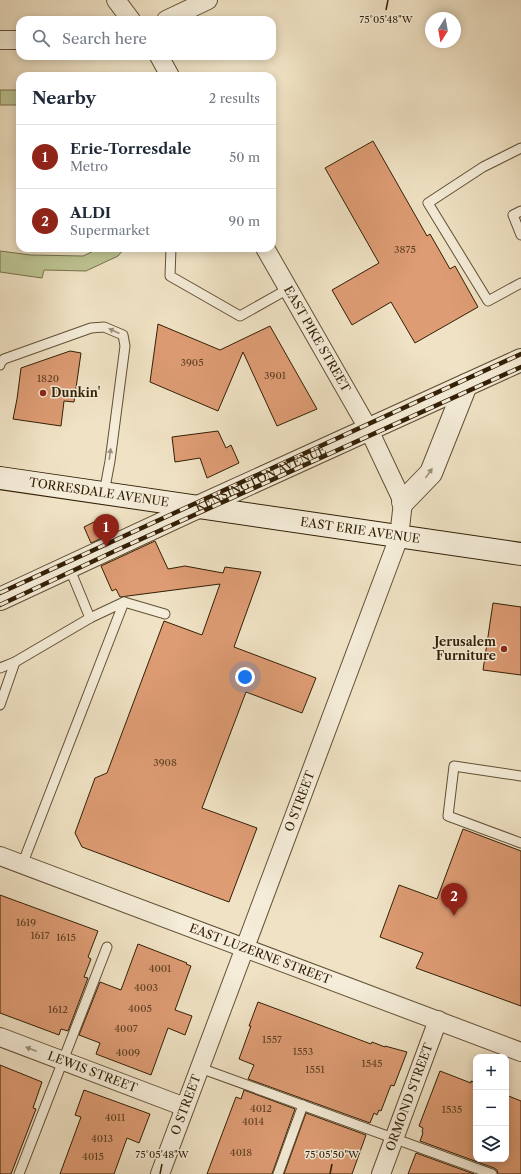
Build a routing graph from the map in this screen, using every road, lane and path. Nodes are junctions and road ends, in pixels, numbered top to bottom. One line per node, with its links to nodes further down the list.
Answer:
1 (116, 0): 3 (street)
2 (208, 0): 4 (street)
3 (128, 16)
4 (174, 16)
5 (0, 40): 6 (street)
6 (16, 40)
7 (161, 60): 8 (street)
8 (168, 72)
9 (521, 148): 14 (lane)
10 (521, 211): 11 (lane)
11 (521, 236)
12 (171, 252): 15 (lane)
13 (267, 252): 15 (street, EAST PIKE STREET)
14 (521, 283)
15 (288, 289): 19 (street, EAST PIKE STREET)
16 (521, 360): 18 (street, KENSINGTON AVENUE)
17 (0, 365): 21 (lane, one-way to 17)
18 (466, 385): 19 (street, KENSINGTON AVENUE); 22 (street, one-way to 18)
19 (369, 430): 22 (street); 23 (street, KENSINGTON AVENUE)
20 (0, 478): 21 (street, TORRESDALE AVENUE)
21 (104, 493): 23 (street, TORRESDALE AVENUE)
22 (403, 502): 24 (street, O STREET)
23 (198, 507): 24 (street, EAST ERIE AVENUE); 26 (street, KENSINGTON AVENUE)
24 (399, 536): 25 (street, EAST ERIE AVENUE); 39 (street, O STREET)
25 (521, 554)
26 (69, 567): 27 (street, KENSINGTON AVENUE); 30 (lane)
27 (0, 599)
28 (124, 602): 29 (lane); 30 (lane); 37 (lane)
29 (165, 614)
30 (90, 618): 31 (lane)
31 (15, 662): 32 (lane); 33 (lane)
32 (0, 668)
33 (0, 705)
34 (521, 776): 35 (lane)
35 (521, 843)
36 (0, 856): 37 (street, EAST LUZERNE STREET)
37 (22, 864): 39 (street, EAST LUZERNE STREET)
38 (107, 947): 43 (lane)
39 (244, 948): 40 (street, EAST LUZERNE STREET); 44 (street, O STREET)
40 (438, 1020): 42 (street, EAST LUZERNE STREET); 47 (street, ORMOND STREET)
41 (0, 1037): 43 (street, LEWIS STREET, one-way to 41)
42 (521, 1052)
43 (63, 1061): 46 (street, LEWIS STREET); 49 (lane)
44 (200, 1068): 45 (lane); 46 (street, O STREET)
45 (303, 1105): 47 (lane); 51 (lane)
46 (185, 1107): 50 (street, O STREET)
47 (394, 1139): 48 (lane); 52 (street, ORMOND STREET)
48 (473, 1171): 53 (lane)
49 (19, 1174)
50 (160, 1174)
51 (278, 1174)
52 (381, 1174)
53 (492, 1174)

